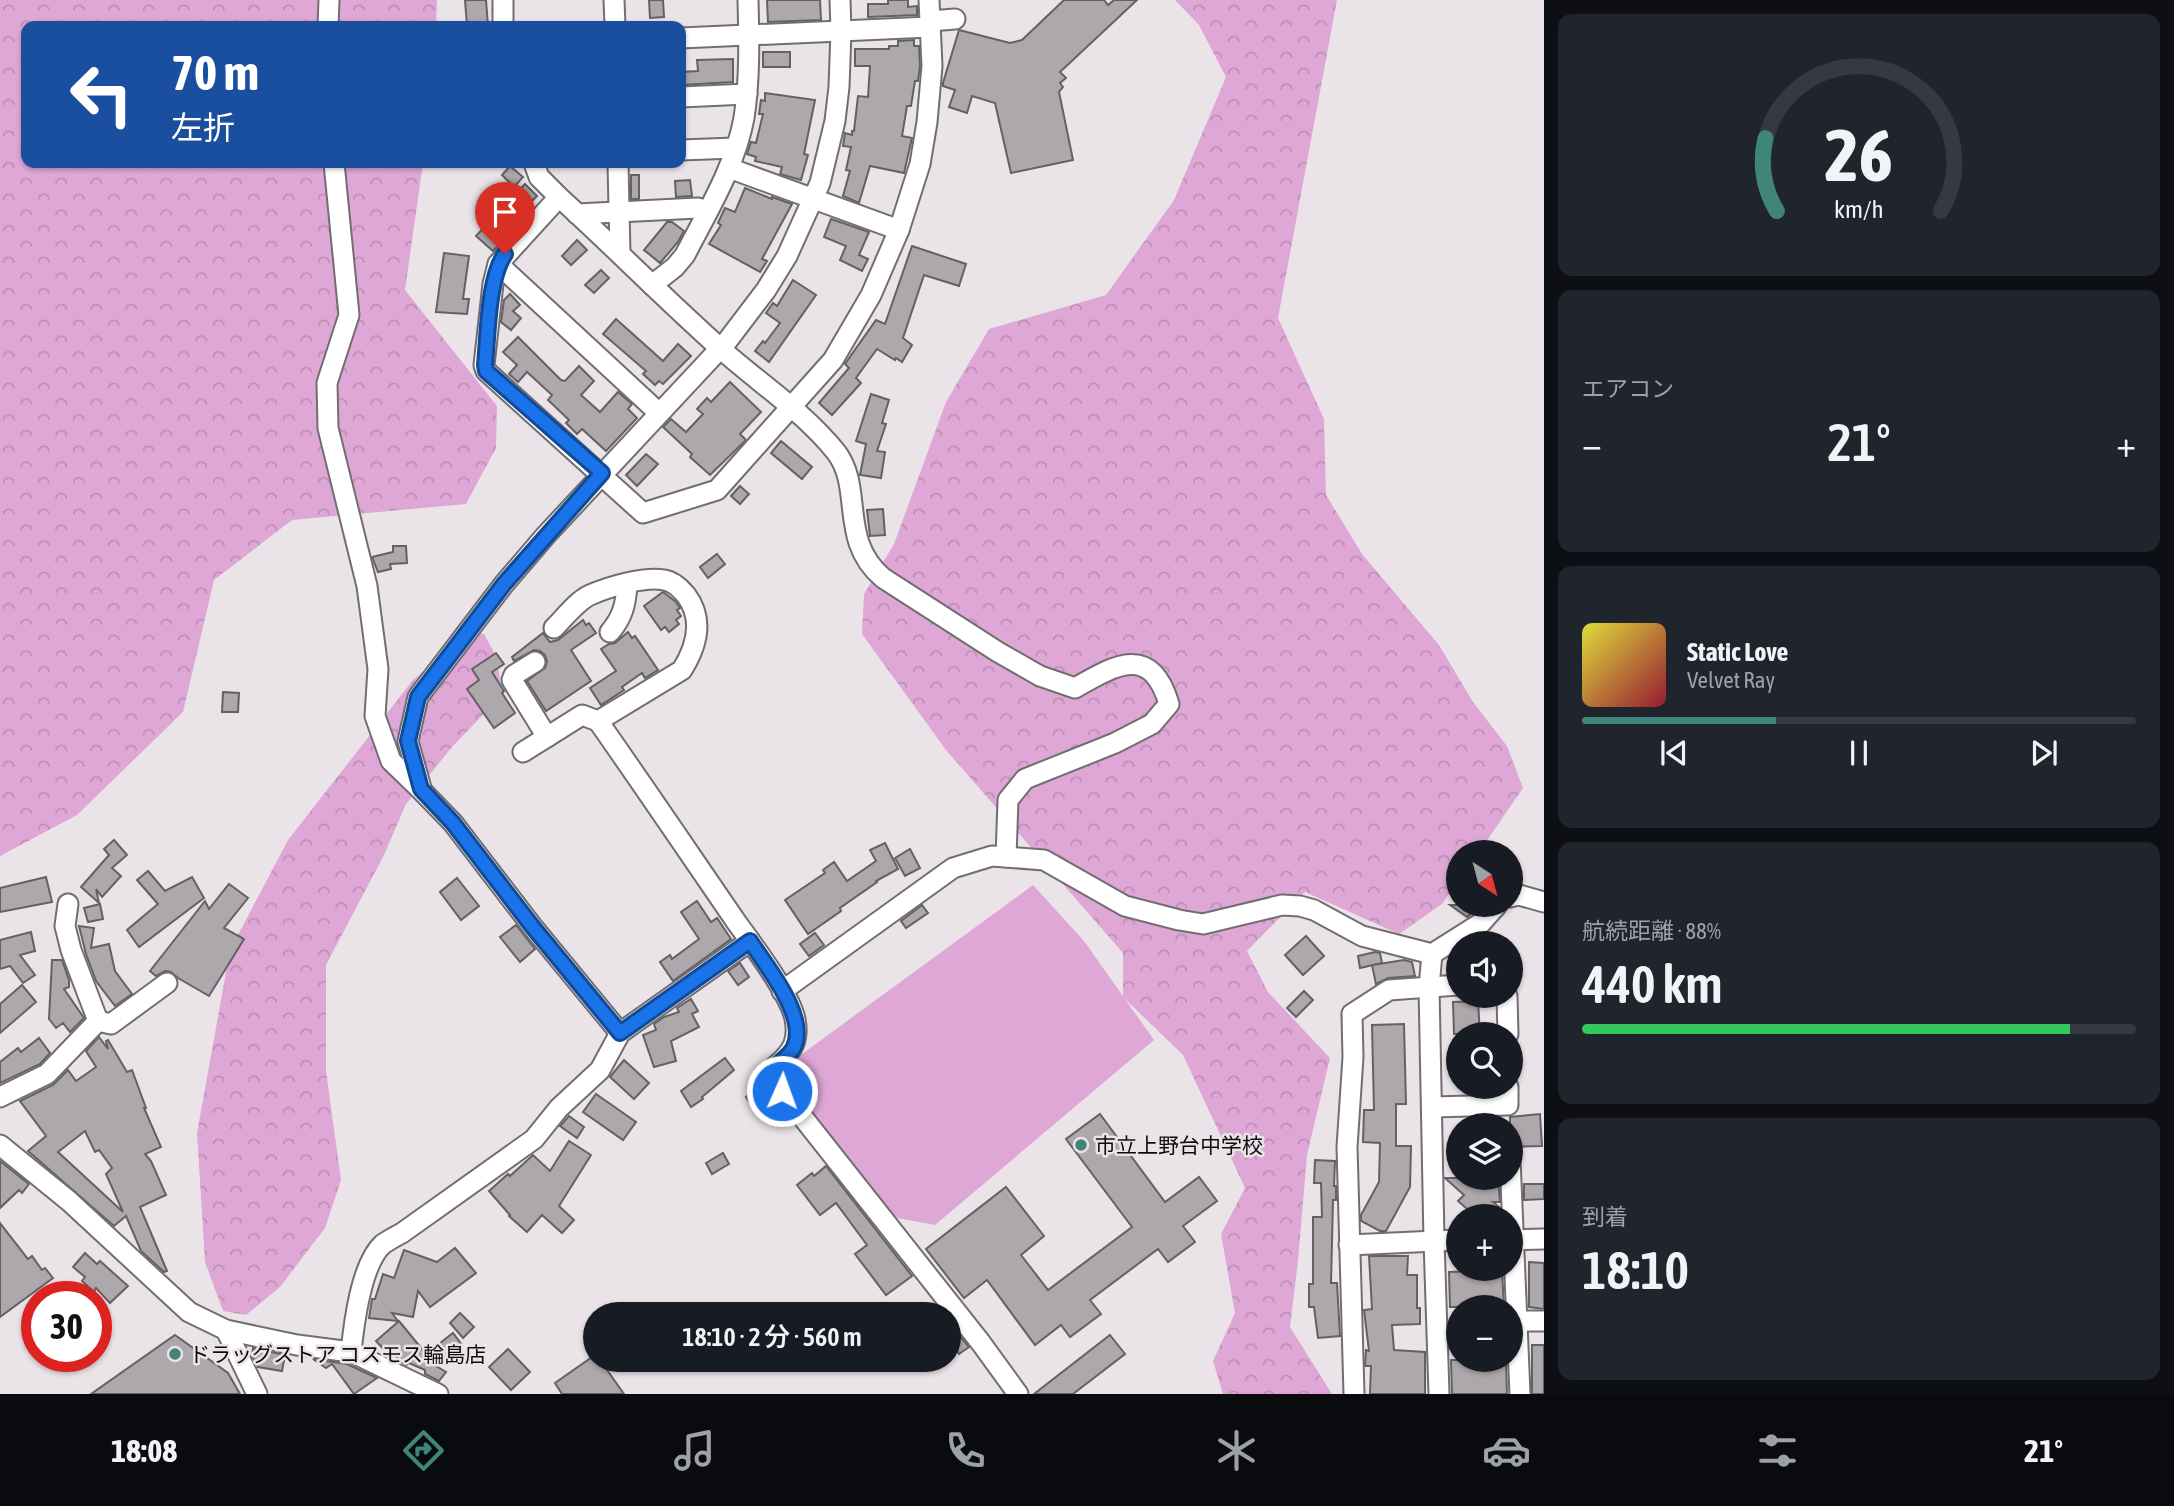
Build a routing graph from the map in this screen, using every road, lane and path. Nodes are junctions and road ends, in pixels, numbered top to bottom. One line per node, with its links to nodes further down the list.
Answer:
1 (328, 0): 8 (street)
2 (503, 0): 9 (street)
3 (614, 0): 10 (street)
4 (748, 0): 13 (street)
5 (840, 0): 12 (street)
6 (929, 0): 11 (street)
7 (955, 19): 11 (street)
8 (328, 21)
9 (503, 21)
10 (615, 21)
11 (930, 24): 12 (street); 28 (street)
12 (841, 31): 13 (street); 24 (street)
13 (749, 36): 14 (street); 15 (street)
14 (686, 38)
15 (747, 94): 16 (street); 17 (street)
16 (686, 97)
17 (735, 148): 18 (street); 22 (street)
18 (686, 150)
19 (334, 168): 43 (street)
20 (536, 168): 23 (street)
21 (618, 168): 25 (street)
22 (729, 168): 24 (street); 26 (street)
23 (559, 197): 27 (street); 30 (street)
24 (813, 199): 28 (street); 32 (street)
25 (619, 212): 26 (street); 27 (street); 29 (street)
26 (707, 212): 31 (street)
27 (577, 214): 29 (street)
28 (899, 230): 33 (street)
29 (620, 254): 31 (street)
30 (498, 264): 34 (street); 35 (street)
31 (652, 285): 32 (street)
32 (720, 349): 33 (street); 34 (street)
33 (791, 409): 35 (street); 44 (street)
34 (659, 413): 35 (street)
35 (602, 473): 43 (street)
36 (627, 584): 37 (street); 38 (street); 40 (street)
37 (554, 628)
38 (610, 632)
39 (535, 662): 41 (street)
40 (598, 721): 41 (street); 49 (street)
41 (547, 737): 42 (street)
42 (523, 751)
43 (421, 789): 56 (street)
44 (1006, 857): 50 (street); 54 (street)
45 (1523, 896): 46 (street)
46 (1544, 902)
47 (68, 904): 55 (street)
48 (1486, 917): 50 (street)
49 (750, 941): 54 (street); 56 (street)
50 (1432, 954): 53 (street)
51 (167, 983): 55 (street)
52 (1446, 986): 53 (street)
53 (1429, 987): 59 (street); 65 (street)
54 (782, 991): 73 (street)
55 (98, 1021): 57 (street)
56 (620, 1033): 69 (street)
57 (0, 1097)
58 (1508, 1099): 59 (street)
59 (1432, 1107): 62 (street)
60 (0, 1145): 68 (street)
61 (1544, 1239): 64 (street)
62 (1434, 1240): 63 (street); 65 (street); 75 (street)
63 (1446, 1240)
64 (1523, 1240)
65 (1349, 1245): 74 (street)
66 (1523, 1321): 67 (street)
67 (1544, 1321)
68 (226, 1330): 69 (street); 71 (street)
69 (351, 1352): 72 (street)
70 (1519, 1372): 76 (street)
71 (257, 1394)
72 (438, 1394)
73 (1018, 1394)
74 (1354, 1394)
75 (1439, 1394)
76 (1520, 1394)

